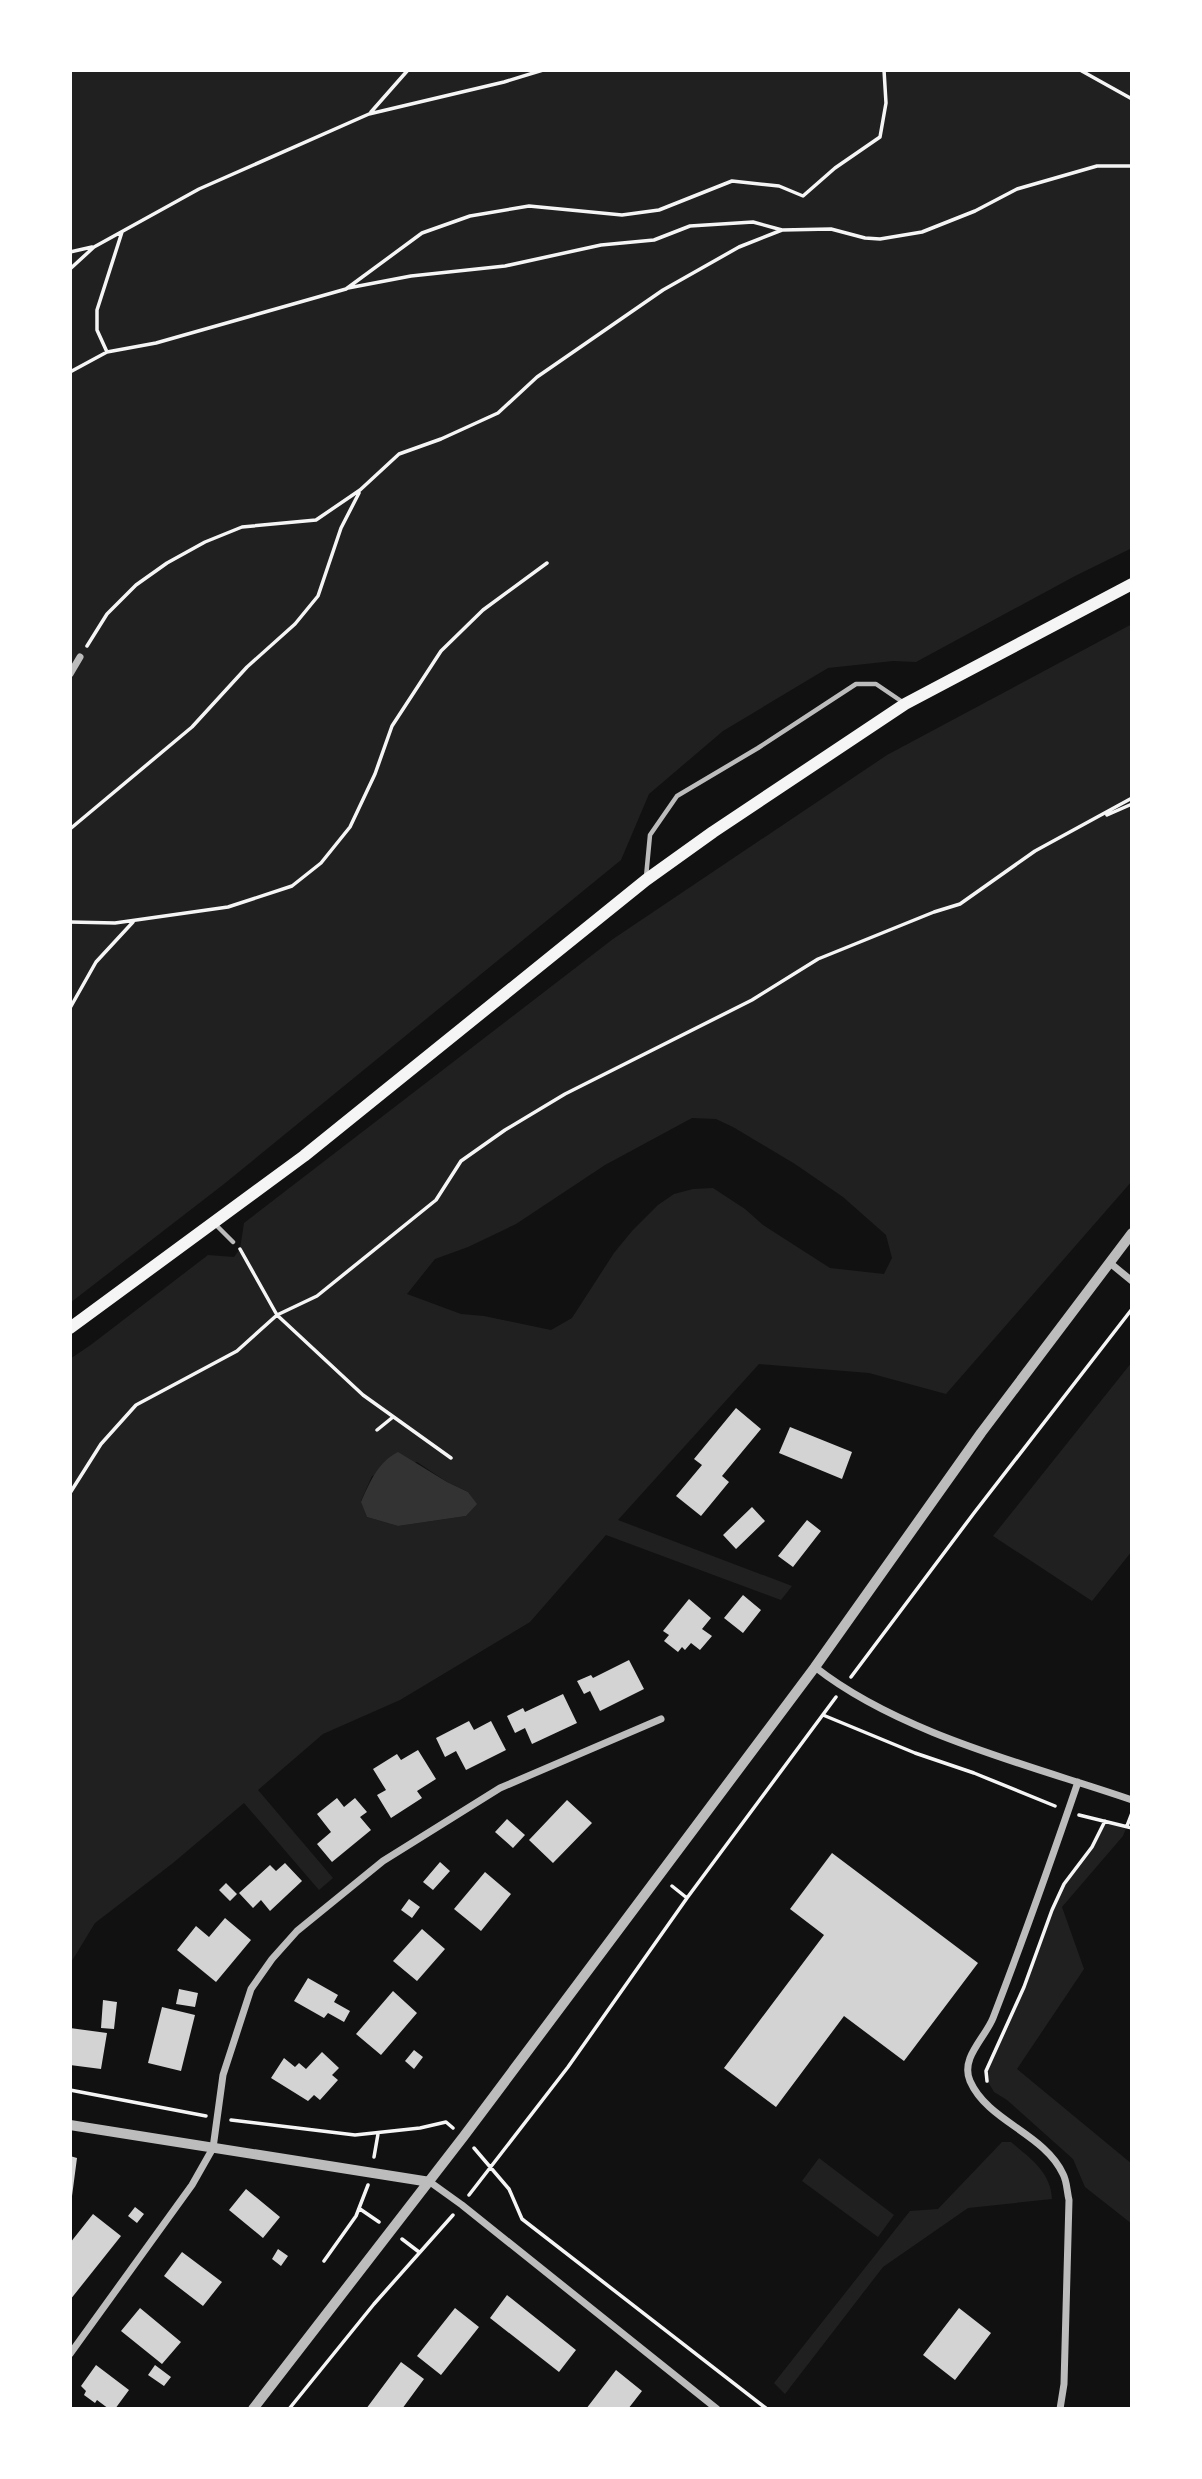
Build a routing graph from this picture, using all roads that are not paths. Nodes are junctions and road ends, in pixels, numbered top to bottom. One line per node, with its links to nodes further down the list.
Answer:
1 (1132, 584): 4 (main road)
2 (80, 657): 3 (street)
3 (70, 674)
4 (905, 704): 5 (main road); 5 (lane)
5 (646, 880): 6 (main road)
6 (214, 1222): 8 (lane); 11 (main road)
7 (1132, 1233): 9 (street)
8 (233, 1242)
9 (1110, 1263): 10 (street); 12 (street)
10 (1132, 1281)
11 (70, 1328)
12 (815, 1667): 14 (street); 18 (street)
13 (661, 1719): 17 (street)
14 (1078, 1782): 15 (street); 22 (street)
15 (1132, 1800)
16 (70, 2125): 17 (street)
17 (213, 2148): 18 (street); 19 (street)
18 (430, 2182): 20 (street); 21 (street)
19 (70, 2354)
20 (253, 2409)
21 (717, 2409)
22 (1060, 2409)

